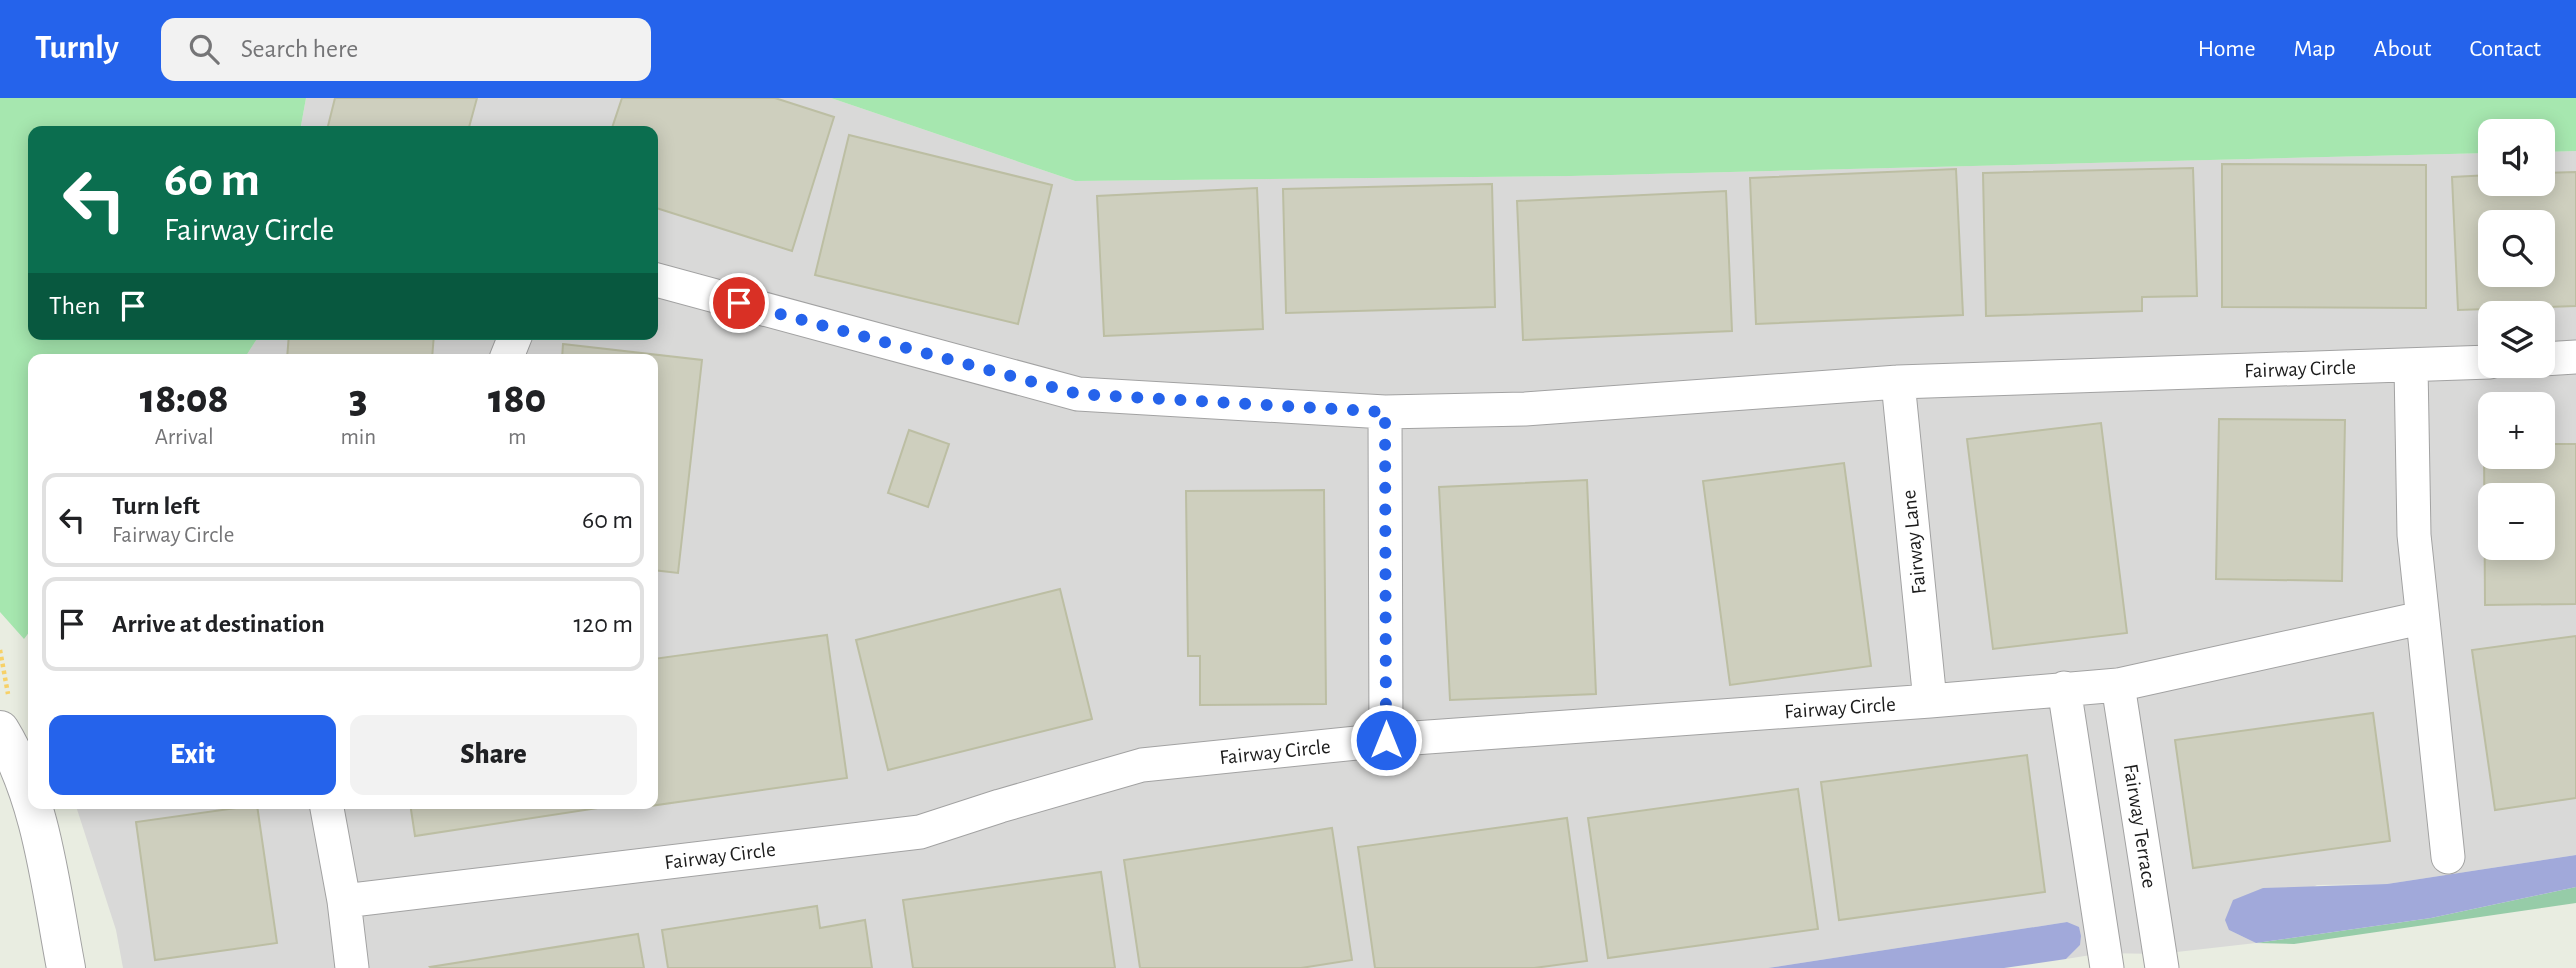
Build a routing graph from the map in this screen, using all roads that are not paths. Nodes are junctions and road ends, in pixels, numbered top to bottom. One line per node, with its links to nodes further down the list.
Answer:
1 (658, 280): 7 (street, Fairway Circle)
2 (2576, 357): 3 (street)
3 (2555, 358)
4 (2478, 363): 5 (street, Fairway Circle)
5 (2411, 366): 6 (street, Fairway Circle); 8 (street)
6 (1898, 382): 7 (street, Fairway Circle); 11 (street, Fairway Lane)
7 (1385, 412): 12 (street)
8 (2421, 618): 9 (street, Fairway Circle); 17 (street)
9 (2118, 685): 10 (street, Fairway Circle); 22 (street, Fairway Terrace)
10 (2064, 688): 11 (street, Fairway Circle); 21 (street)
11 (1930, 701): 12 (street, Fairway Circle)
12 (1386, 740): 18 (street, Fairway Circle)
13 (12, 749): 14 (street)
14 (28, 798)
15 (32, 809): 19 (street)
16 (327, 809): 18 (street)
17 (2448, 856)
18 (344, 901): 20 (street)
19 (66, 968)
20 (352, 968)
21 (2107, 968)
22 (2162, 968)

